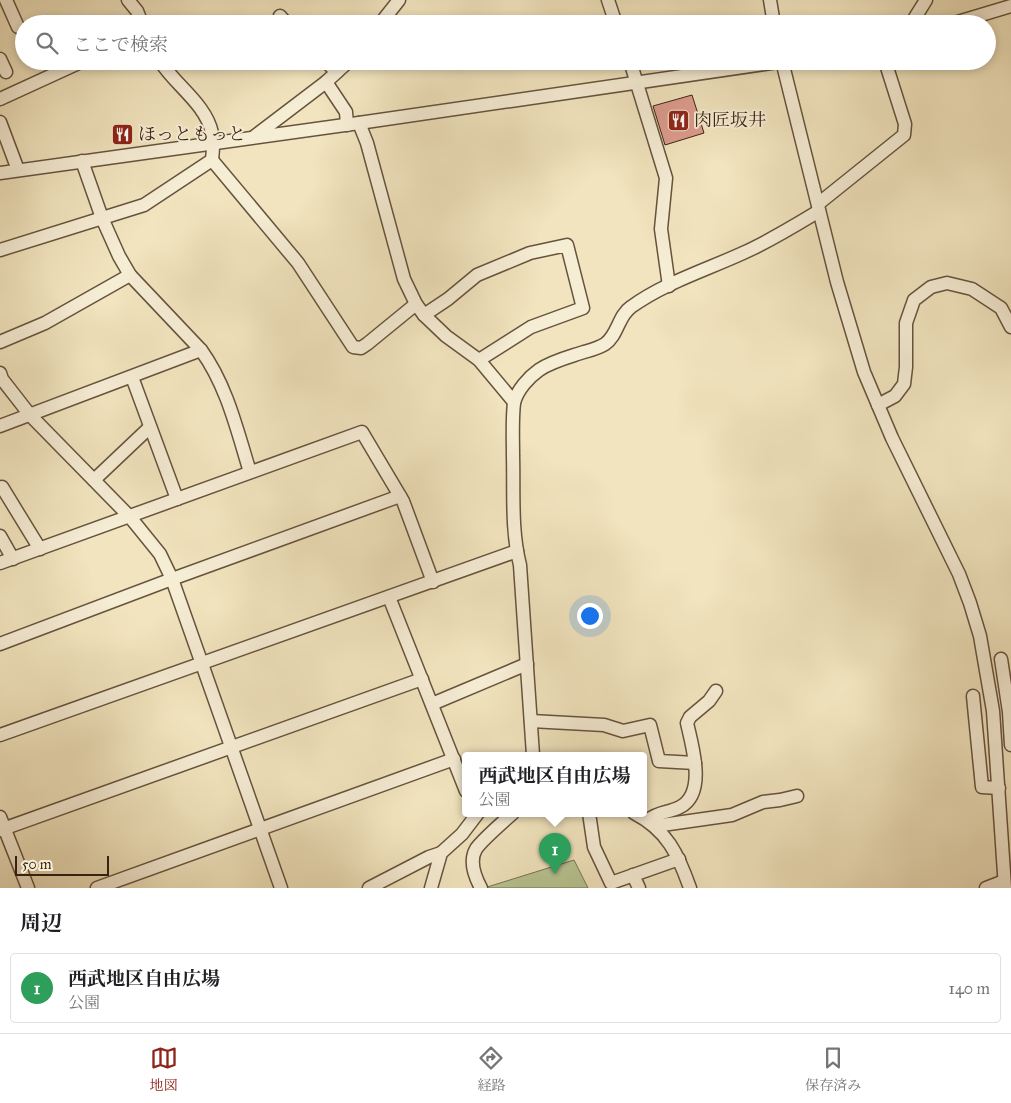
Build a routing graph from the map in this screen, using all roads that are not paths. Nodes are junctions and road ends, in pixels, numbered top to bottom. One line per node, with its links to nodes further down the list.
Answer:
1 (6, 0): 14 (street)
2 (128, 0): 8 (street)
3 (399, 0): 9 (street)
4 (608, 0): 10 (street)
5 (770, 0): 11 (street)
6 (926, 0): 12 (street)
7 (1011, 6): 13 (street)
8 (139, 15)
9 (387, 15)
10 (613, 15)
11 (772, 15)
12 (917, 15)
13 (981, 15)
14 (15, 20)
15 (0, 59): 22 (street)
16 (63, 70): 26 (street)
17 (168, 70): 30 (street)
18 (633, 70): 25 (street)
19 (723, 70): 25 (street)
20 (785, 70): 35 (street)
21 (888, 70): 35 (street)
22 (6, 72)
23 (337, 72): 24 (street)
24 (326, 82): 28 (street); 29 (street)
25 (637, 83): 28 (street); 39 (street)
26 (0, 99)
27 (0, 122): 33 (street)
28 (353, 124): 29 (street); 40 (street)
29 (253, 137): 30 (street)
30 (214, 142): 31 (street); 32 (street)
31 (212, 160): 36 (street); 40 (street)
32 (82, 161): 33 (street); 36 (street)
33 (18, 170): 34 (street)
34 (0, 173)
35 (819, 208): 39 (street); 49 (street)
36 (102, 218): 37 (street); 38 (street)
37 (0, 250)
38 (130, 275): 43 (street); 44 (street)
39 (669, 286): 48 (street)
40 (416, 304): 41 (street)
41 (424, 315): 45 (street); 45 (street)
42 (1011, 327): 49 (street)
43 (0, 342)
44 (201, 350): 47 (street); 53 (street)
45 (479, 360): 48 (street)
46 (0, 373): 50 (street)
47 (132, 377): 50 (street); 52 (street)
48 (514, 402): 61 (street)
49 (878, 405): 84 (street)
50 (30, 415): 51 (street); 54 (street)
51 (0, 426)
52 (150, 427): 54 (street); 57 (street)
53 (250, 472): 56 (street); 57 (street)
54 (94, 480): 58 (street)
55 (0, 488): 60 (street)
56 (400, 496): 64 (street); 65 (street)
57 (178, 499): 58 (street)
58 (130, 517): 60 (street); 64 (street)
59 (0, 536): 62 (street)
60 (40, 549): 62 (street)
61 (517, 551): 65 (street); 70 (street)
62 (13, 559): 63 (street)
63 (0, 563)
64 (172, 579): 67 (street); 69 (street)
65 (433, 582): 66 (street)
66 (389, 597): 69 (street); 71 (street)
67 (0, 644)
68 (1001, 659): 77 (street)
69 (201, 664): 76 (street); 78 (street)
70 (527, 664): 74 (street); 75 (street)
71 (422, 680): 74 (street); 78 (street)
72 (716, 690): 81 (street)
73 (973, 696): 84 (street)
74 (432, 704): 80 (street)
75 (531, 721): 79 (street); 81 (street)
76 (0, 735)
77 (1011, 745)
78 (231, 748): 91 (street); 92 (street)
79 (533, 752)
80 (454, 759): 82 (street); 92 (street)
81 (695, 763): 90 (street)
82 (462, 780)
83 (1011, 780): 84 (street)
84 (998, 785): 96 (street)
85 (797, 796): 90 (street)
86 (474, 817): 93 (street)
87 (509, 817): 102 (street)
88 (590, 817): 95 (street)
89 (641, 817): 90 (street)
90 (652, 823): 94 (street)
91 (2, 825): 97 (street)
92 (261, 829): 98 (street); 99 (street)
93 (441, 853): 100 (street); 101 (street)
94 (679, 859): 95 (street); 104 (street)
95 (632, 875): 103 (street)
96 (1004, 884): 105 (street)
97 (28, 888)
98 (97, 888)
99 (281, 888)
100 (369, 888)
101 (431, 888)
102 (481, 888)
103 (639, 888)
104 (690, 888)
105 (986, 888)

